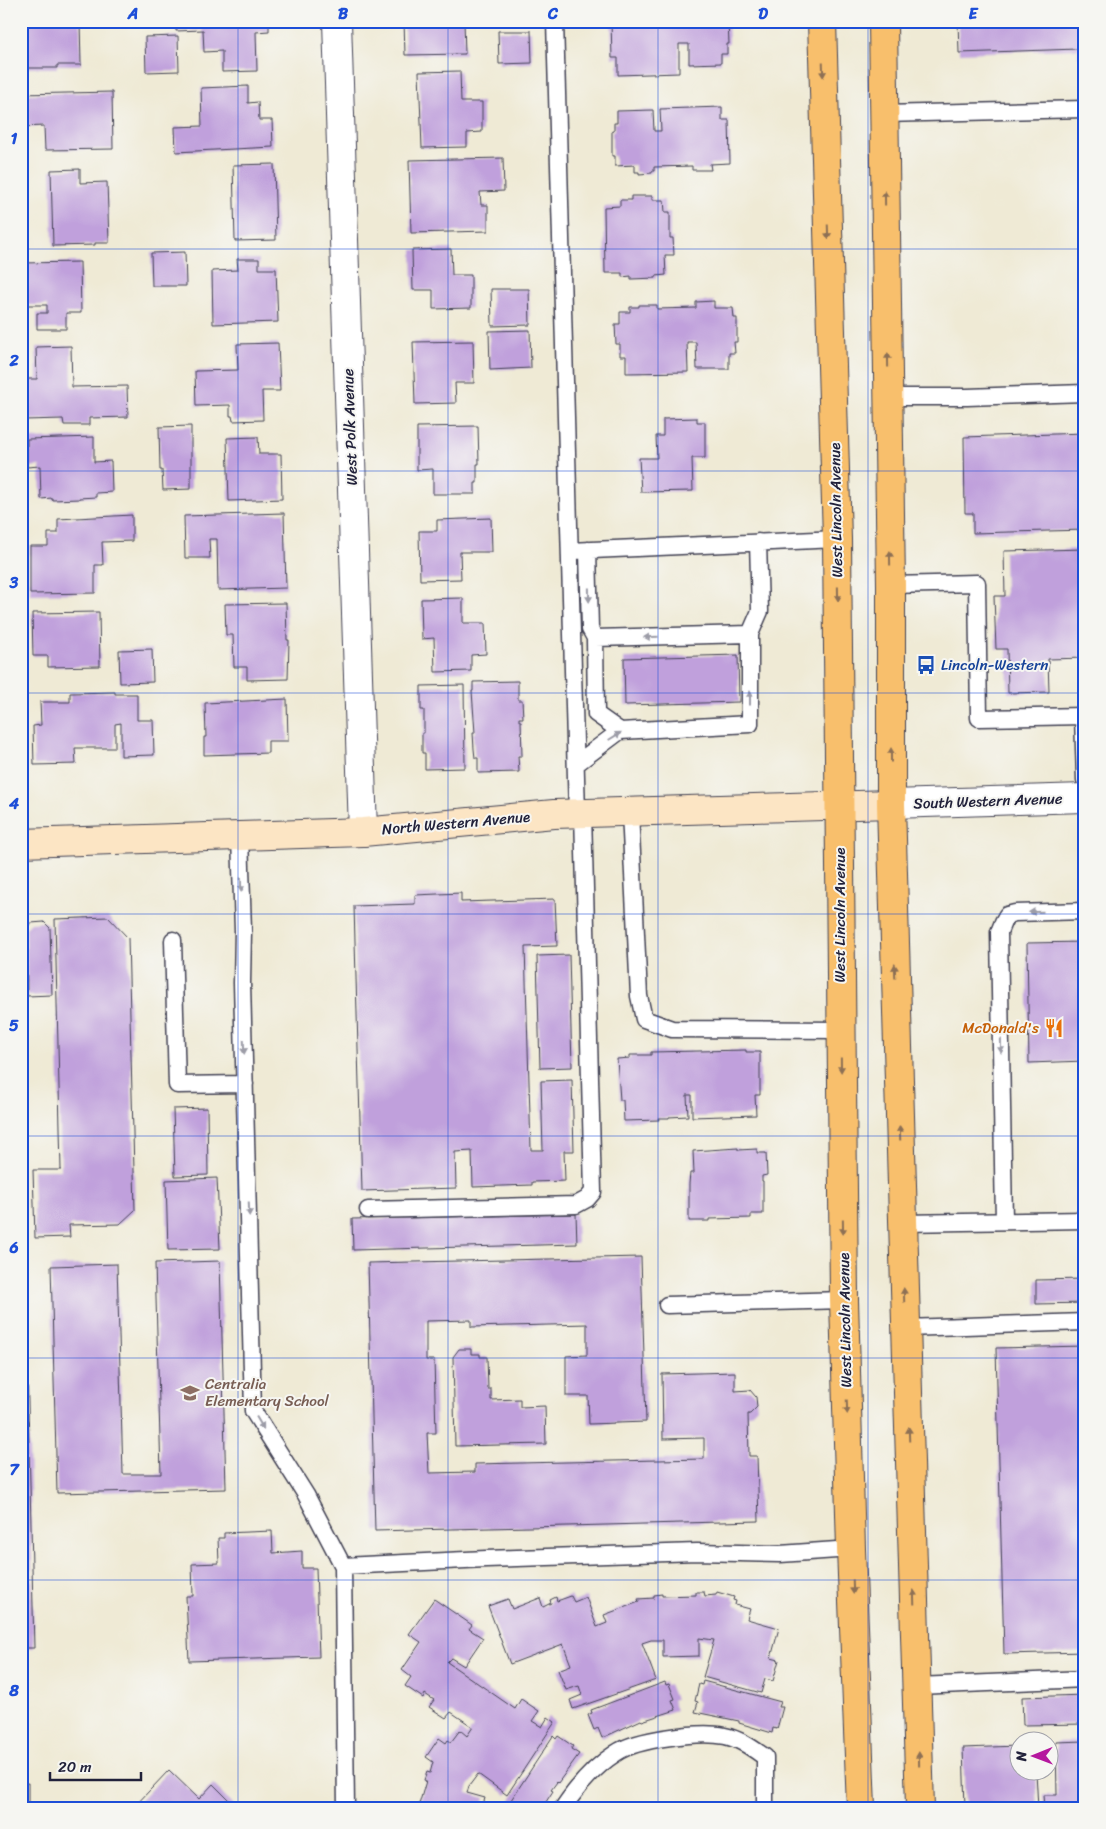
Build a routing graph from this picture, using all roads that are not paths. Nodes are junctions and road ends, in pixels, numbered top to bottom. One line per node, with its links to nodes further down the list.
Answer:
1 (337, 21): 24 (street, West Polk Avenue)
2 (554, 21): 12 (lane)
3 (822, 21): 9 (main road, West Lincoln Avenue, one-way to 9)
4 (883, 21): 6 (main road)
5 (1085, 109): 6 (lane)
6 (884, 114): 8 (main road, one-way to 6)
7 (1085, 394): 8 (lane)
8 (888, 396): 13 (main road, one-way to 8)
9 (837, 539): 10 (lane); 21 (main road, West Lincoln Avenue, one-way to 21)
10 (758, 542): 11 (lane); 14 (lane)
11 (588, 550): 12 (lane); 15 (lane, one-way to 15)
12 (570, 551): 17 (lane)
13 (890, 585): 18 (lane); 20 (main road, one-way to 13)
14 (750, 634): 15 (lane, one-way to 15); 16 (lane, one-way to 14)
15 (595, 638): 16 (lane)
16 (620, 731): 17 (lane, one-way to 16)
17 (576, 764): 23 (lane)
18 (1085, 780)
19 (1085, 798): 20 (street, South Western Avenue)
20 (891, 804): 21 (main road, North Western Avenue); 34 (main road, one-way to 20)
21 (840, 806): 22 (main road, North Western Avenue); 29 (main road, West Lincoln Avenue)
22 (630, 812): 23 (main road, North Western Avenue); 29 (lane)
23 (580, 814): 24 (main road, North Western Avenue); 31 (lane)
24 (363, 832): 25 (main road, North Western Avenue)
25 (240, 836): 26 (main road, North Western Avenue); 30 (lane, one-way to 30)
26 (21, 843)
27 (1085, 911): 33 (lane, one-way to 33)
28 (173, 940): 30 (lane)
29 (841, 1030): 35 (main road, West Lincoln Avenue, one-way to 35)
30 (245, 1084): 40 (lane, one-way to 40)
31 (368, 1210)
32 (1085, 1220): 33 (lane)
33 (1004, 1221): 34 (lane)
34 (902, 1223): 38 (main road, one-way to 34)
35 (844, 1300): 36 (lane); 39 (main road, West Lincoln Avenue, one-way to 39)
36 (668, 1305)
37 (1085, 1322): 38 (lane)
38 (906, 1328): 42 (main road, one-way to 38)
39 (851, 1549): 40 (lane); 46 (main road, West Lincoln Avenue, one-way to 46)
40 (343, 1566): 43 (lane)
41 (1085, 1679): 42 (lane)
42 (917, 1686): 47 (main road, one-way to 42)
43 (346, 1808)
44 (563, 1808): 45 (lane)
45 (765, 1808)
46 (861, 1808)
47 (920, 1808)

